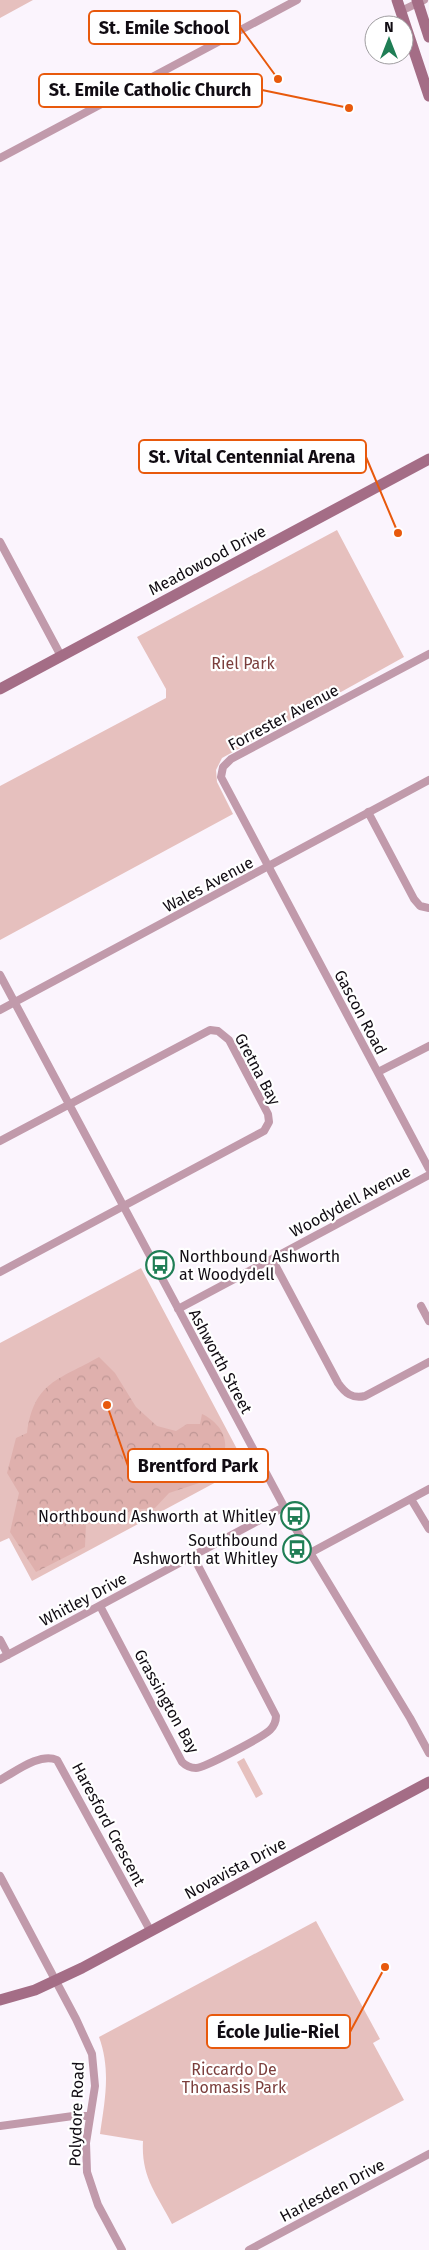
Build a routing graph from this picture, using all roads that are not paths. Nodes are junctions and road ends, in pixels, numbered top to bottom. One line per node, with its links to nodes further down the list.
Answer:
1 (297, 0): 6 (street)
2 (420, 1): 3 (street); 4 (street)
3 (399, 5): 5 (street)
4 (429, 37)
5 (429, 96)
6 (0, 158)
7 (429, 459): 10 (street, Meadowood Drive)
8 (0, 542): 10 (street)
9 (429, 654): 14 (street, Forrester Avenue)
10 (61, 656): 11 (street, Meadowood Drive)
11 (0, 689)
12 (429, 780): 13 (street, Wales Avenue)
13 (368, 812): 14 (street, Wales Avenue); 15 (street)
14 (269, 867): 17 (street, Wales Avenue); 20 (street, Gascon Road)
15 (429, 908)
16 (0, 975): 17 (street, Ashworth Street)
17 (14, 1002): 18 (street, Wales Avenue); 21 (street, Ashworth Street)
18 (0, 1010)
19 (429, 1046): 20 (street)
20 (378, 1072): 23 (street, Gascon Road)
21 (69, 1105): 22 (street); 25 (street, Ashworth Street); 25 (street, Gretna Bay)
22 (0, 1141)
23 (429, 1169)
24 (429, 1175): 26 (street, Woodydell Avenue)
25 (123, 1206): 27 (street); 29 (street, Ashworth Street)
26 (272, 1259): 29 (street, Woodydell Avenue); 31 (street)
27 (0, 1272)
28 (421, 1306): 30 (street)
29 (178, 1309): 34 (street, Ashworth Street)
30 (429, 1321)
31 (429, 1362)
32 (429, 1489): 33 (street)
33 (411, 1499): 35 (street); 36 (street)
34 (284, 1507): 36 (street, Ashworth Street); 37 (street, Whitley Drive)
35 (429, 1529)
36 (310, 1553): 42 (street, Ashworth Street)
37 (193, 1556): 38 (street, Whitley Drive); 38 (street, Grassington Bay)
38 (100, 1606): 40 (street, Whitley Drive)
39 (0, 1640): 40 (street)
40 (8, 1655): 41 (street, Whitley Drive)
41 (0, 1659)
42 (429, 1753)
43 (0, 1780): 46 (street, Haresford Crescent)
44 (429, 1782): 46 (street, Novavista Drive)
45 (0, 1876): 47 (street, Polydore Road)
46 (151, 1932): 47 (street, Novavista Drive)
47 (56, 1981): 48 (street, Novavista Drive); 49 (street, Polydore Road)
48 (0, 2000)
49 (90, 2116): 50 (street); 52 (street, Polydore Road)
50 (0, 2126)
51 (429, 2154): 53 (street, Harlesden Drive)
52 (122, 2250)
53 (249, 2250)

